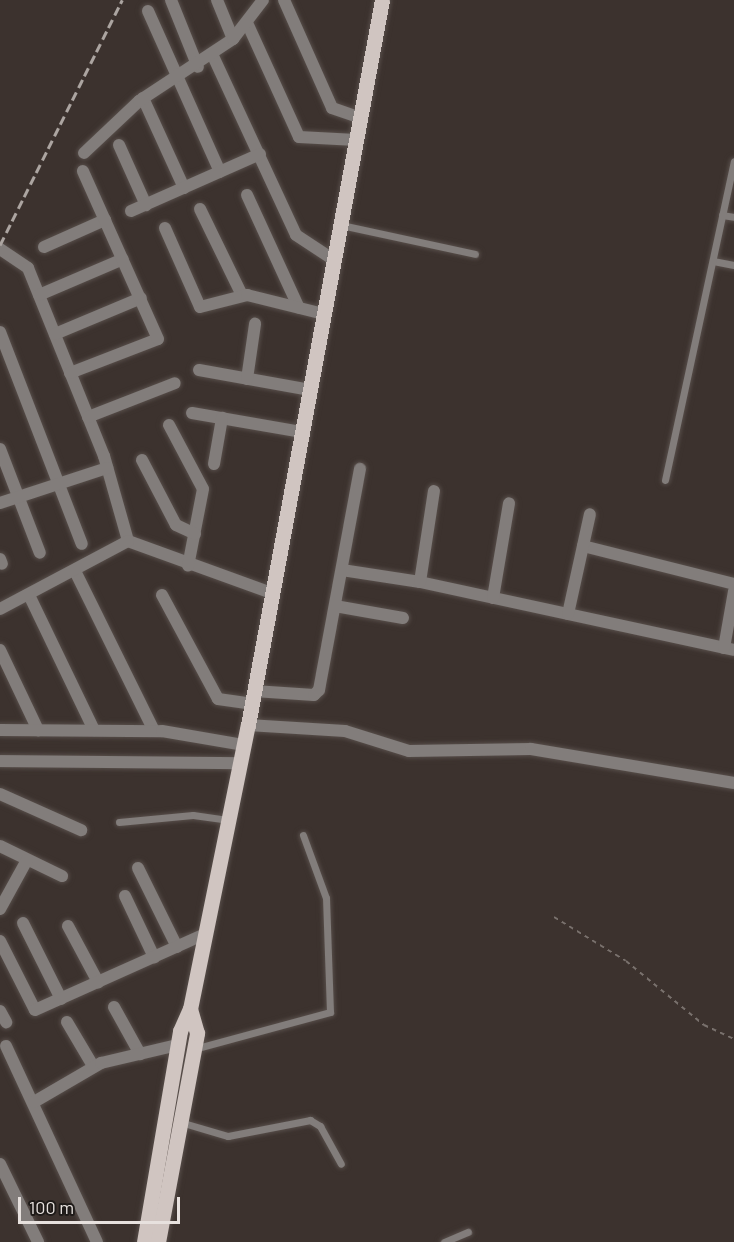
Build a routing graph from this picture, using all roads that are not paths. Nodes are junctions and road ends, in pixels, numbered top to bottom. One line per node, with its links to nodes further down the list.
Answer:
1 (171, 0): 10 (street)
2 (217, 0): 8 (street)
3 (263, 0): 7 (street)
4 (284, 0): 13 (street)
5 (382, 0): 13 (main road)
6 (148, 11): 11 (street)
7 (248, 26): 8 (street); 14 (street)
8 (233, 39): 9 (street)
9 (213, 56): 10 (street); 17 (street)
10 (198, 67): 11 (street)
11 (177, 80): 12 (street); 20 (street)
12 (143, 98): 16 (street); 21 (street)
13 (361, 118): 14 (main road)
14 (356, 140): 29 (main road)
15 (119, 145): 23 (street)
16 (84, 153)
17 (260, 154): 20 (street); 35 (street)
18 (734, 161): 26 (lane)
19 (83, 171): 28 (street)
20 (220, 172): 21 (street)
21 (184, 188): 23 (street)
22 (247, 195): 41 (street)
23 (146, 205): 25 (street)
24 (200, 209): 39 (street)
25 (130, 211)
26 (723, 214): 27 (lane); 36 (lane)
27 (734, 217)
28 (105, 220): 31 (street); 34 (street)
29 (341, 225): 33 (lane); 35 (main road)
30 (165, 228): 39 (street)
31 (44, 247)
32 (0, 249): 38 (street)
33 (475, 254)
34 (123, 259): 38 (street); 40 (street)
35 (334, 260): 42 (main road)
36 (712, 261): 37 (lane); 61 (lane)
37 (734, 265)
38 (39, 295): 45 (street)
39 (242, 295): 41 (street)
40 (141, 298): 45 (street); 47 (street)
41 (299, 308): 42 (street)
42 (324, 314): 50 (main road)
43 (255, 324): 48 (street)
44 (0, 332): 62 (street)
45 (55, 334): 47 (street)
46 (199, 370): 48 (street)
47 (70, 373): 52 (street)
48 (247, 379): 50 (street)
49 (175, 383): 52 (street)
50 (310, 390): 55 (main road)
51 (192, 413): 53 (street)
52 (88, 417): 59 (street)
53 (222, 418): 55 (street); 58 (street)
54 (169, 424): 68 (street)
55 (302, 432): 79 (main road)
56 (0, 449): 64 (street)
57 (142, 460): 68 (street)
58 (214, 464)
59 (107, 468): 62 (street); 69 (street)
60 (360, 469): 74 (street)
61 (665, 480)
62 (58, 482): 64 (street); 70 (street)
63 (434, 491): 76 (street)
64 (18, 496): 65 (street); 72 (street)
65 (0, 502)
66 (509, 503): 82 (street)
67 (590, 514): 71 (street)
68 (195, 534): 73 (street)
69 (128, 541): 73 (street); 75 (street)
70 (82, 544)
71 (583, 546): 77 (street); 85 (street)
72 (40, 553)
73 (188, 566): 79 (street)
74 (342, 570): 76 (street); 83 (street)
75 (76, 573): 80 (street); 94 (street)
76 (420, 582): 82 (street)
77 (734, 584)
78 (734, 591): 87 (street)
79 (272, 593): 89 (main road)
80 (29, 595): 84 (street); 93 (street)
81 (162, 595): 89 (street)
82 (493, 598): 85 (street)
83 (335, 606): 86 (street); 89 (street)
84 (0, 609)
85 (568, 615): 87 (street)
86 (403, 618)
87 (729, 649)
88 (0, 650): 92 (street)
89 (253, 697): 90 (main road)
90 (248, 725): 95 (main road); 98 (street)
91 (0, 730): 92 (street)
92 (38, 730): 93 (street)
93 (94, 730): 94 (street)
94 (154, 731): 95 (street)
95 (243, 745): 97 (main road)
96 (0, 761): 97 (street)
97 (240, 763): 100 (main road)
98 (734, 783)
99 (0, 794): 102 (street)
100 (228, 820): 101 (lane); 112 (main road)
101 (119, 822)
102 (81, 830)
103 (303, 835): 123 (lane)
104 (0, 846): 105 (street)
105 (27, 860): 107 (street); 109 (street)
106 (138, 868): 114 (street)
107 (62, 876)
108 (125, 896): 115 (street)
109 (0, 909)
110 (23, 923): 117 (street)
111 (68, 926): 116 (street)
112 (203, 936): 114 (street); 119 (main road)
113 (0, 941): 117 (street)
114 (177, 947): 115 (street)
115 (154, 957): 116 (street)
116 (98, 982): 117 (street)
117 (61, 999)
118 (114, 1007): 124 (street)
119 (190, 1009): 121 (main road); 123 (main road)
120 (68, 1022): 125 (street)
121 (178, 1045): 124 (street); 133 (main road)
122 (6, 1046): 126 (street)
123 (194, 1049): 127 (main road)
124 (140, 1054): 125 (street)
125 (93, 1066): 126 (street)
126 (34, 1102): 132 (street)
127 (180, 1122): 129 (lane); 134 (main road)
128 (0, 1164): 131 (street)
129 (341, 1164)
130 (468, 1232): 135 (lane)
131 (38, 1242)
132 (97, 1242)
133 (144, 1242)
134 (158, 1242)
135 (444, 1242)

